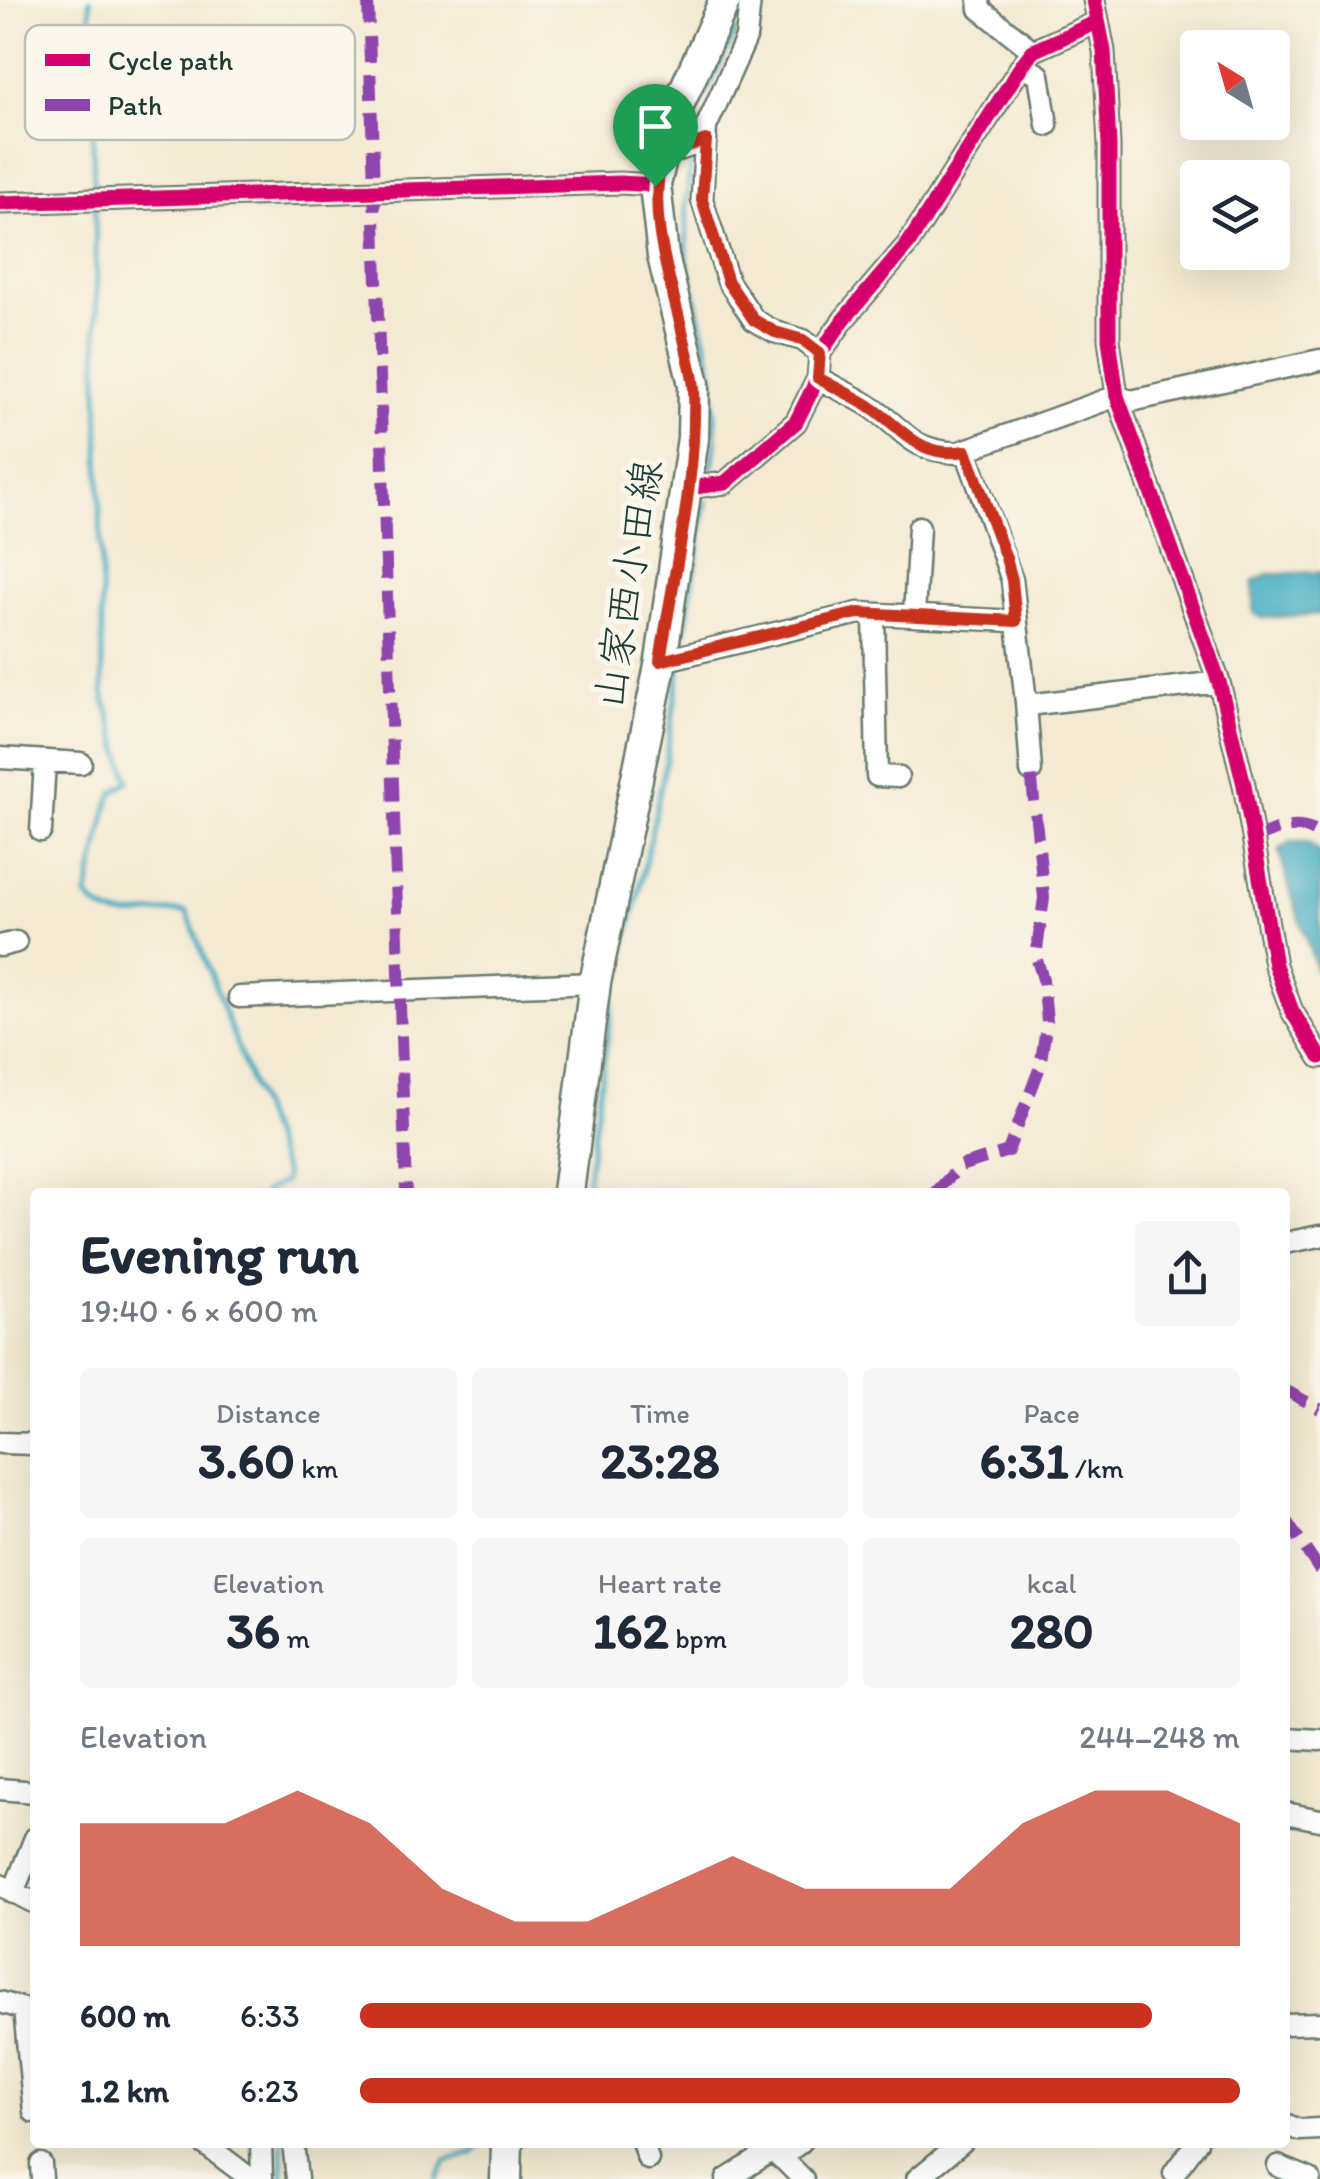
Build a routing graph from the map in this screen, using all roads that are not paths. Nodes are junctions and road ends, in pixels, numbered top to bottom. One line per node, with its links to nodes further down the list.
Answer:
1 (750, 0): 6 (street)
2 (979, 0): 7 (street)
3 (1094, 0): 5 (street)
4 (713, 12): 6 (street); 10 (main road, 山家西小田線)
5 (1097, 22): 7 (street); 15 (street)
6 (740, 51): 9 (street)
7 (1027, 58): 8 (street); 12 (street)
8 (1047, 124)
9 (706, 140): 10 (street); 12 (street)
10 (658, 171): 11 (street); 17 (main road, 山家西小田線)
11 (0, 203)
12 (820, 353): 14 (street)
13 (1320, 360): 15 (street)
14 (818, 378): 16 (street); 17 (street)
15 (1117, 396): 16 (street); 23 (street)
16 (966, 451): 21 (street)
17 (686, 488): 22 (main road, 山家西小田線)
18 (919, 527): 20 (street)
19 (874, 614): 20 (street); 22 (street); 29 (street)
20 (914, 616): 21 (street)
21 (1016, 621): 24 (street)
22 (660, 661): 31 (main road, 山家西小田線)
23 (1219, 682): 24 (street); 33 (street)
24 (1026, 702): 28 (street)
25 (0, 758): 26 (street)
26 (45, 760): 27 (street); 30 (street)
27 (81, 763)
28 (1031, 770)
29 (898, 777)
30 (41, 831)
31 (595, 983): 32 (street); 34 (main road, 山家西小田線)
32 (240, 997)
33 (1320, 1057)
34 (569, 1188)
35 (1320, 1236): 36 (street)
36 (1290, 1242)
37 (0, 1442): 38 (street)
38 (30, 1444)
39 (1290, 1738): 40 (street)
40 (1320, 1740)
41 (0, 1789): 42 (street)
42 (30, 1792)
43 (1290, 1814): 44 (street)
44 (1320, 1820)
45 (30, 1847): 46 (street)
46 (7, 1889): 47 (street)
47 (30, 1900)
48 (0, 2002): 49 (street)
49 (30, 2010)
50 (1290, 2024): 51 (street)
51 (1320, 2024)
52 (1290, 2126): 53 (street)
53 (1320, 2129)
54 (210, 2148): 63 (street)
55 (261, 2148): 64 (street)
56 (294, 2148): 65 (street)
57 (506, 2148): 66 (main road)
58 (955, 2148): 69 (street)
59 (1193, 2148): 62 (street)
60 (773, 2150): 67 (street); 68 (street)
61 (1278, 2166): 70 (street)
62 (1174, 2173)
63 (251, 2179)
64 (262, 2179)
65 (297, 2179)
66 (506, 2179)
67 (728, 2179)
68 (803, 2179)
69 (917, 2179)
70 (1310, 2179)

